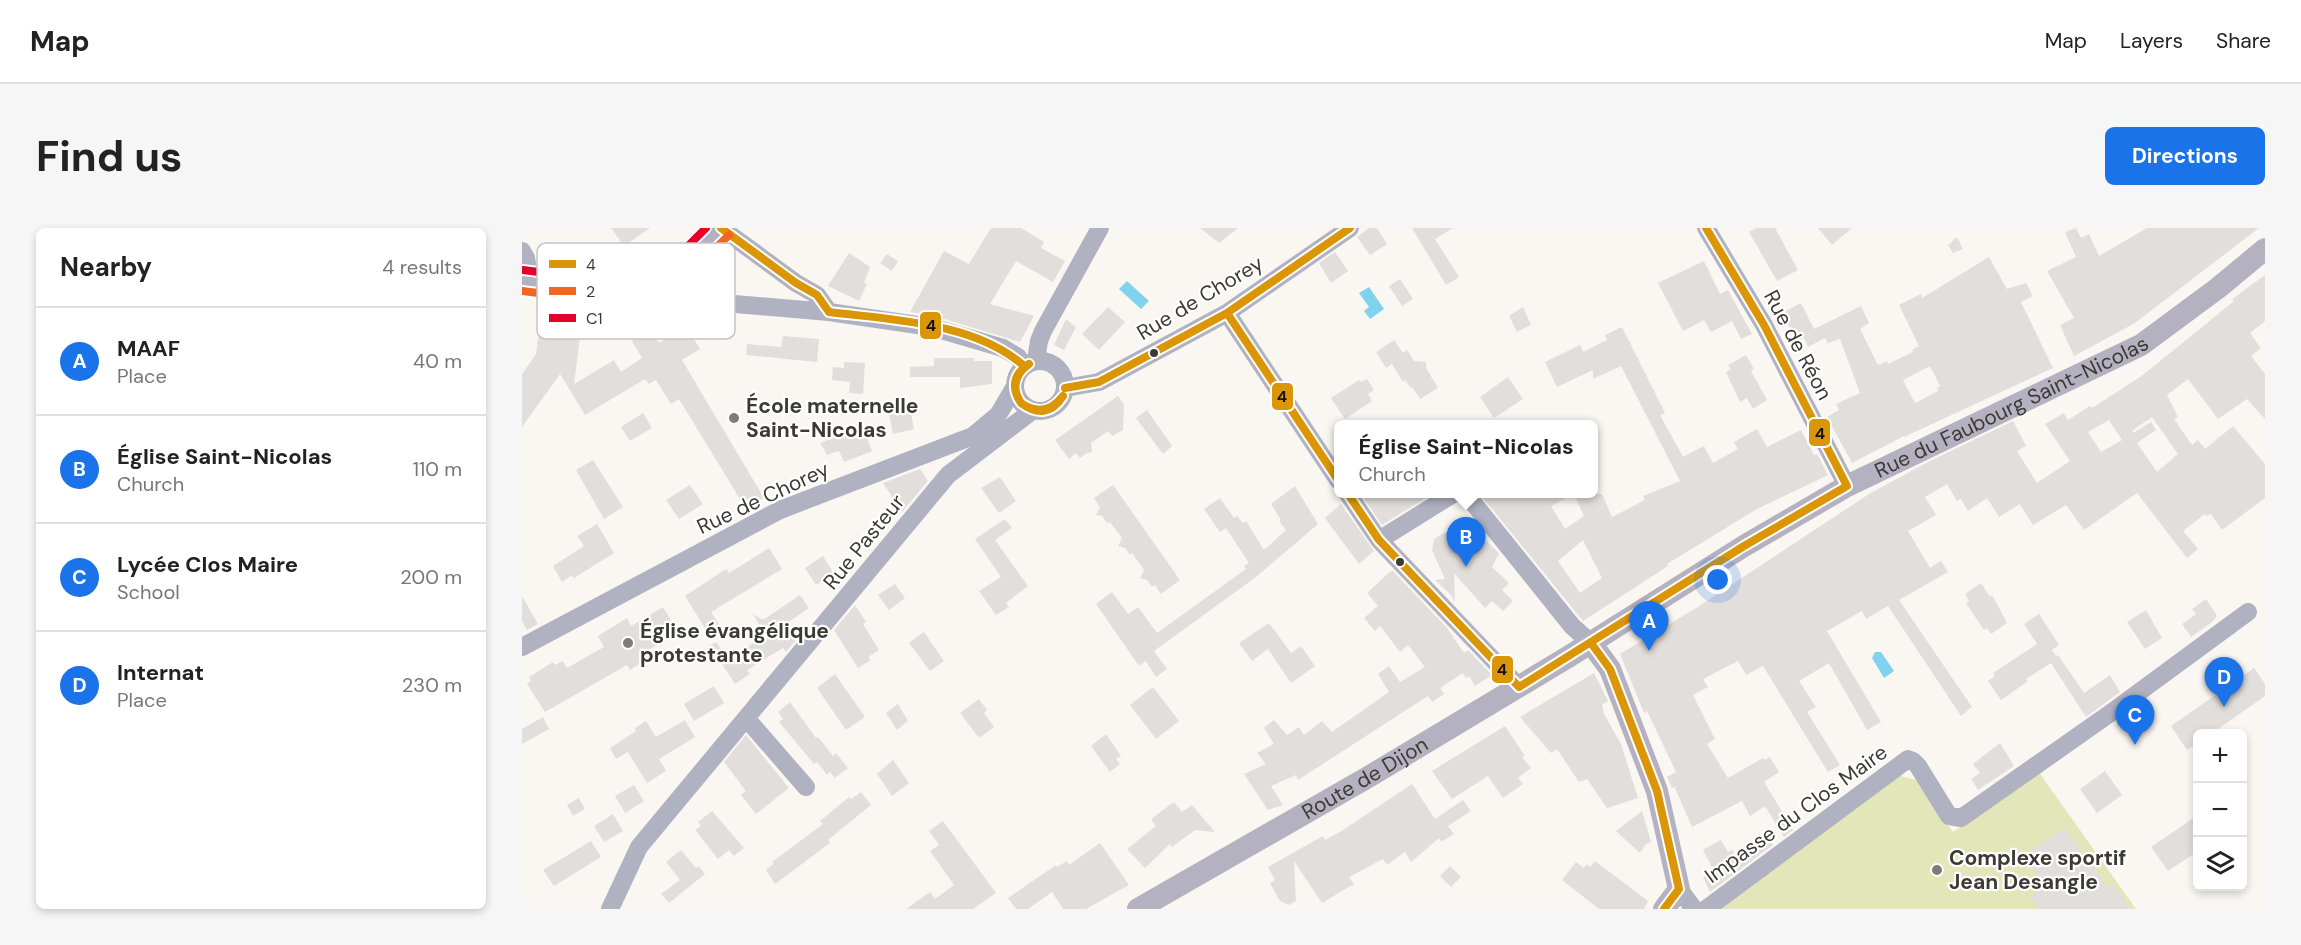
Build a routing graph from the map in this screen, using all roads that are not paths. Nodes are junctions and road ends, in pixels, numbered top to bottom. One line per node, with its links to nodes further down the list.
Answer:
1 (721, 228): 5 (street); 10 (street)
2 (1100, 228): 12 (street)
3 (1350, 228): 11 (street, Rue de Chorey)
4 (1706, 228): 17 (street, Rue de Réon)
5 (706, 243)
6 (2265, 249): 17 (main road, Rue du Faubourg Saint-Nicolas)
7 (522, 251): 8 (street)
8 (526, 281)
9 (735, 304): 10 (street)
10 (829, 312): 12 (street)
11 (1227, 313): 14 (street, Rue de Chorey); 16 (street)
12 (1030, 363): 13 (street); 14 (street)
13 (1014, 388): 15 (street); 24 (street, Rue de Chorey)
14 (1065, 388): 15 (street)
15 (1032, 411): 26 (street, Rue Pasteur)
16 (1334, 474)
17 (1847, 486): 23 (main road, Rue du Faubourg Saint-Nicolas)
18 (1350, 498): 21 (street)
19 (1447, 498): 21 (street)
20 (1469, 498): 23 (street)
21 (1379, 540): 25 (street)
22 (2248, 612): 33 (street, Impasse du Clos Maire)
23 (1591, 643): 25 (main road, Route de Dijon); 28 (main road)
24 (522, 647)
25 (1519, 687): 30 (main road, Route de Dijon)
26 (746, 718): 27 (street); 29 (street, Rue Pasteur)
27 (806, 787)
28 (1679, 889): 31 (main road); 32 (street)
29 (610, 909)
30 (1138, 909)
31 (1664, 909)
32 (1695, 909)
33 (1706, 909)

